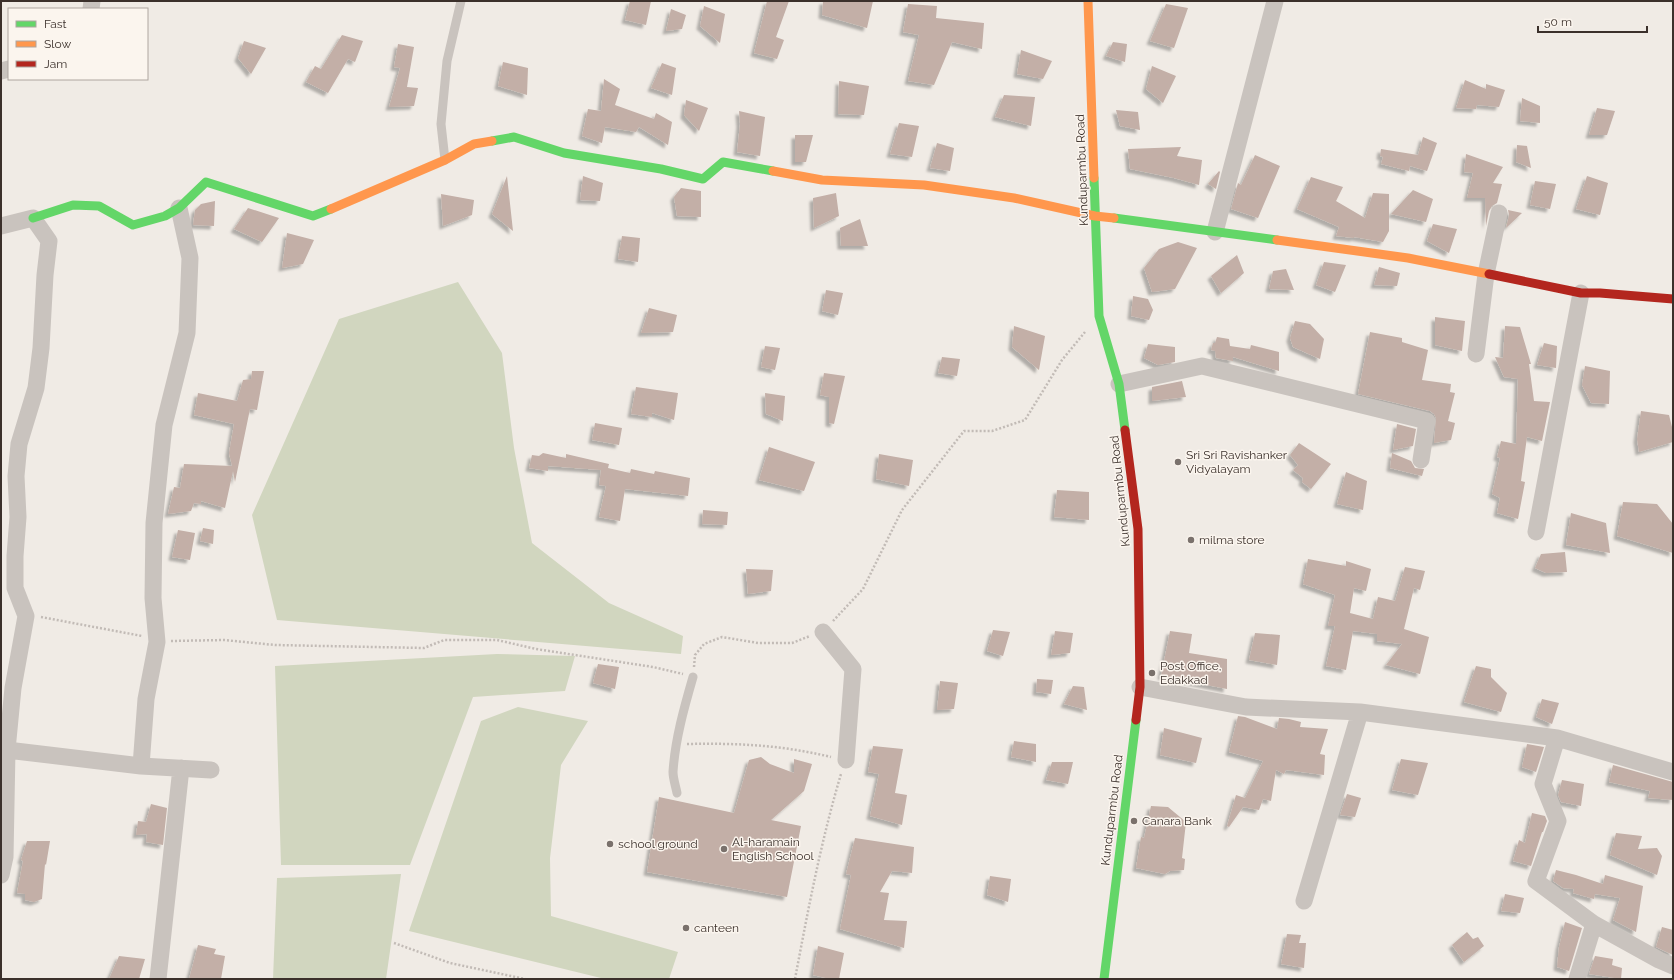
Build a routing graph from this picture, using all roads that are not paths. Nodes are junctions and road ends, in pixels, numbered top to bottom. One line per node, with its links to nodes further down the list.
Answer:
1 (461, 1): 4 (lane)
2 (1088, 1): 7 (street, Kunduparmbu Road)
3 (1275, 1): 10 (street)
4 (445, 160): 5 (street); 7 (street)
5 (179, 208): 8 (street); 25 (street)
6 (1498, 213): 11 (street)
7 (1095, 216): 10 (street); 15 (street, Kunduparmbu Road)
8 (33, 218): 9 (street); 23 (street)
9 (1, 226)
10 (1215, 232): 11 (street)
11 (1486, 274): 12 (street); 14 (street)
12 (1581, 292): 13 (street); 17 (street)
13 (1673, 299)
14 (1476, 354)
15 (1119, 384): 16 (street); 20 (street, Kunduparmbu Road)
16 (1421, 460)
17 (1536, 532)
18 (823, 632): 24 (street)
19 (693, 677): 29 (lane)
20 (1140, 687): 21 (street); 35 (street, Kunduparmbu Road)
21 (1360, 712): 22 (street); 31 (street)
22 (1557, 738): 28 (street); 32 (street)
23 (7, 750): 25 (street); 30 (street)
24 (846, 760)
25 (140, 766): 26 (street)
26 (180, 768): 27 (street); 34 (street)
27 (211, 770)
28 (1673, 772)
29 (677, 793)
30 (1, 875)
31 (1304, 901)
32 (1594, 924): 33 (street); 36 (street)
33 (1673, 966)
34 (158, 979)
35 (1104, 979)
36 (1576, 979)

